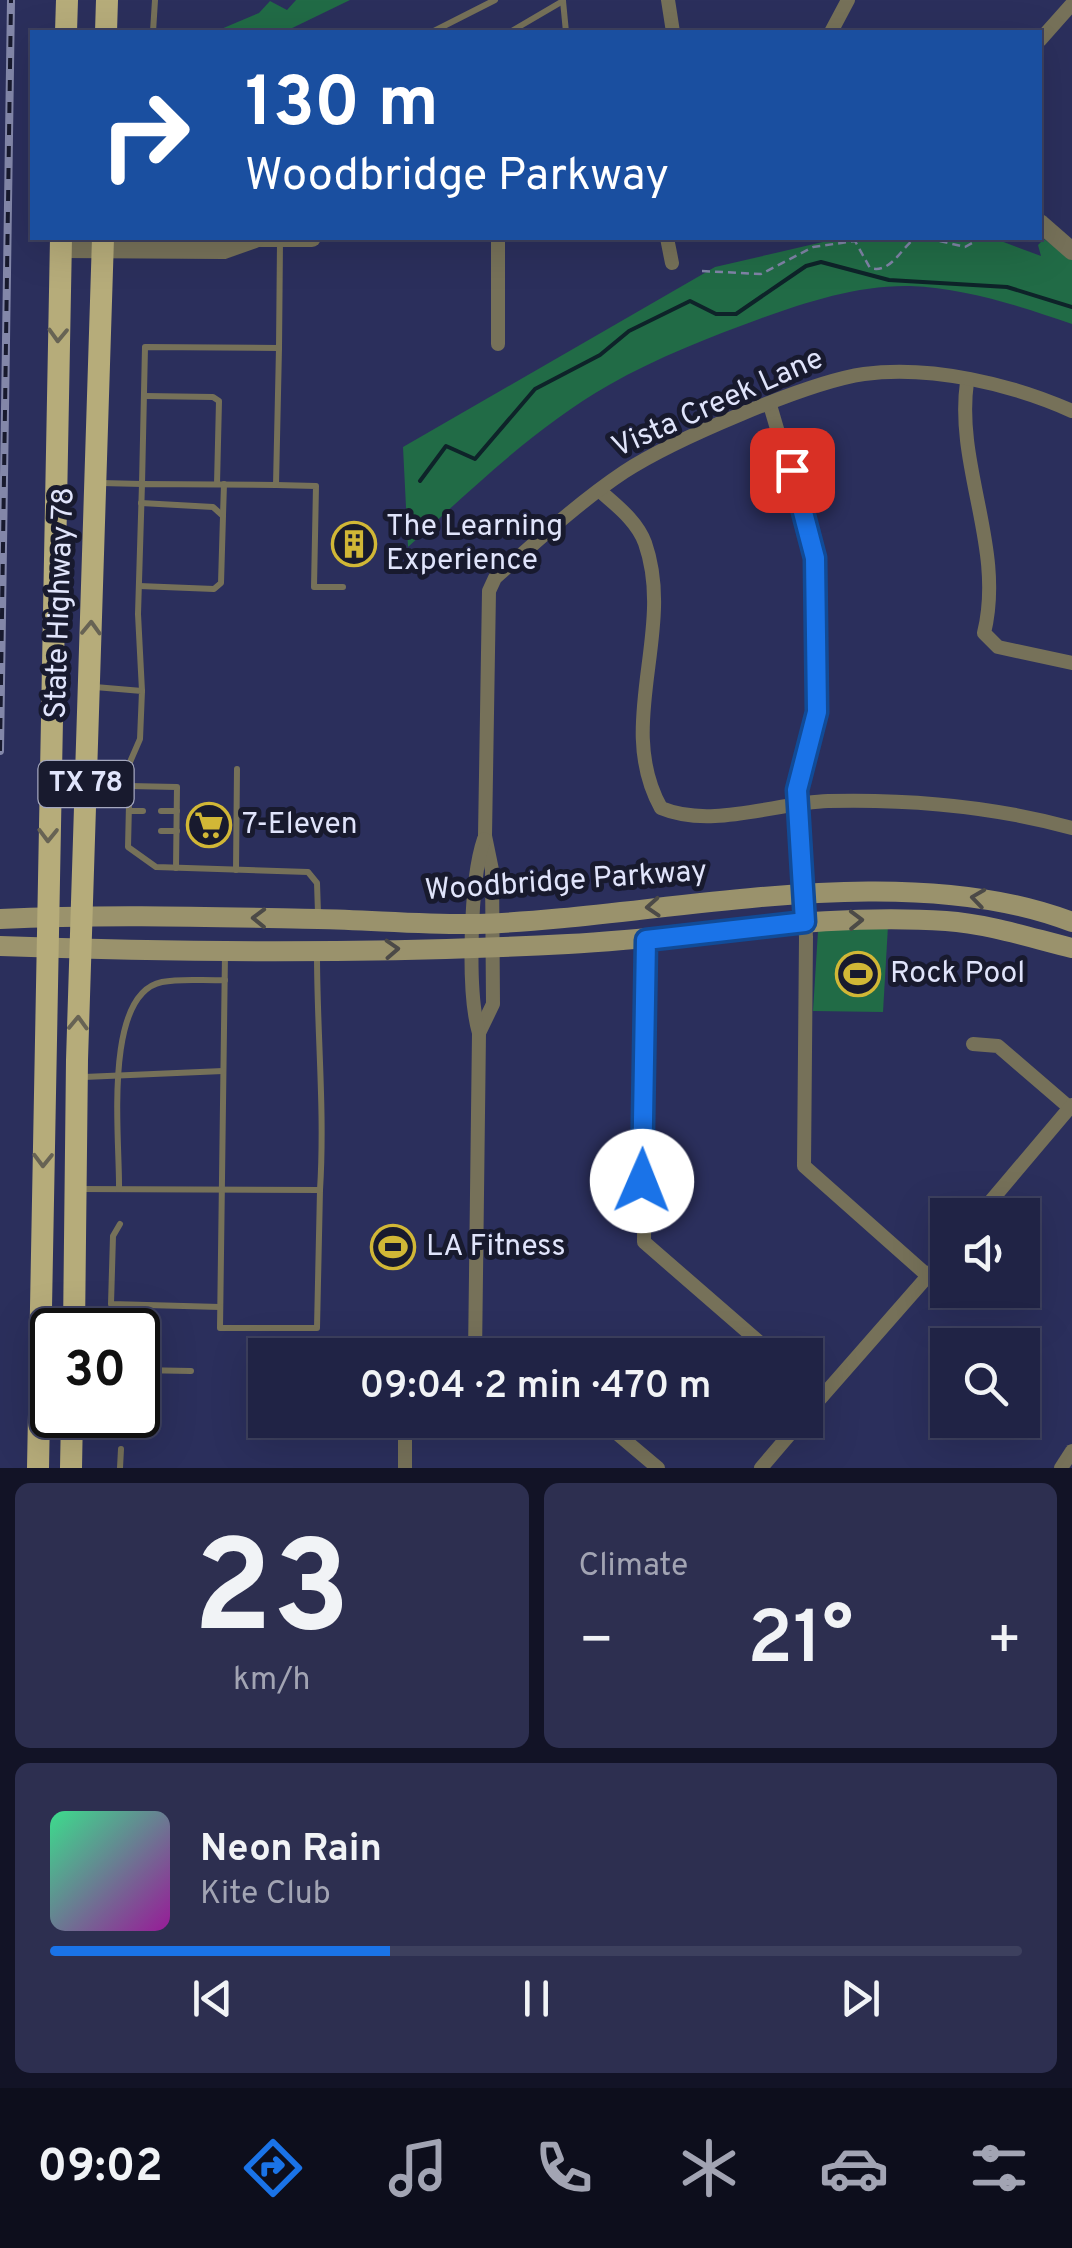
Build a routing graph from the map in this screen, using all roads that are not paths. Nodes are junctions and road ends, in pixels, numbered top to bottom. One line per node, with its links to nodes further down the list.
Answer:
1 (67, 0): 9 (main road)
2 (106, 0): 10 (main road)
3 (155, 0): 11 (lane)
4 (496, 0): 12 (lane)
5 (563, 0): 13 (lane); 14 (lane)
6 (668, 0): 15 (street)
7 (848, 0): 16 (street)
8 (1072, 4): 17 (street)
9 (66, 30)
10 (106, 30)
11 (153, 30)
12 (436, 30)
13 (513, 30)
14 (566, 30)
15 (673, 30)
16 (831, 30)
17 (1042, 38)
18 (1042, 225): 26 (street)
19 (247, 240): 25 (street)
20 (280, 240): 29 (lane)
21 (498, 240): 28 (street)
22 (667, 240): 27 (street)
23 (61, 244): 24 (street); 41 (main road, State Highway 78 / TX 78, one-way to 41)
24 (102, 244): 25 (street); 34 (main road, State Highway 78 / TX 78)
25 (194, 244)
26 (1072, 251)
27 (672, 263)
28 (498, 344)
29 (279, 348): 31 (lane); 37 (lane)
30 (967, 382): 32 (street, Vista Creek Lane); 33 (street, Vista Creek Lane); 44 (street)
31 (144, 396): 35 (lane); 36 (lane)
32 (770, 405): 38 (street, Vista Creek Lane); 49 (street)
33 (1072, 412)
34 (95, 482): 35 (lane); 45 (main road, State Highway 78 / TX 78, one-way to 34)
35 (142, 484): 36 (lane); 39 (lane)
36 (220, 484): 37 (lane); 40 (lane)
37 (276, 485): 43 (lane)
38 (600, 491): 49 (street); 68 (street, Vista Creek Lane)
39 (141, 503): 40 (lane); 42 (lane)
40 (223, 516): 42 (lane)
41 (52, 554): 45 (main road); 63 (main road, State Highway 78 / TX 78, one-way to 63)
42 (139, 586): 46 (lane)
43 (343, 588)
44 (1072, 663)
45 (89, 687): 46 (lane); 62 (main road, State Highway 78 / TX 78)
46 (142, 691): 48 (lane)
47 (236, 769): 60 (lane)
48 (129, 786): 50 (lane); 53 (lane)
49 (797, 802): 54 (street); 61 (street)
50 (129, 811): 51 (lane); 55 (lane)
51 (142, 811)
52 (161, 812): 53 (lane)
53 (177, 812): 58 (lane)
54 (1072, 828)
55 (128, 831): 56 (lane); 59 (lane)
56 (142, 831)
57 (160, 831): 58 (lane)
58 (177, 832): 59 (lane)
59 (176, 868): 60 (lane)
60 (236, 870): 65 (lane)
61 (804, 896): 66 (street); 67 (main road, Woodbridge Parkway, one-way to 61); 68 (main road, Woodbridge Parkway, one-way to 68)
62 (82, 915): 63 (main road, Woodbridge Parkway); 65 (main road, Woodbridge Parkway, one-way to 62); 73 (main road, State Highway 78 / TX 78)
63 (46, 916): 64 (main road, Woodbridge Parkway); 71 (main road, State Highway 78 / TX 78)
64 (0, 919)
65 (318, 919): 68 (main road, Woodbridge Parkway); 75 (main road)
66 (805, 922): 69 (main road, Woodbridge Parkway); 72 (main road, Woodbridge Parkway, one-way to 72); 90 (street)
67 (1072, 922)
68 (483, 935): 69 (main road, Woodbridge Parkway); 75 (main road, Woodbridge Parkway, one-way to 68); 77 (street); 77 (street)
69 (646, 940): 95 (street)
70 (0, 946): 71 (main road, Woodbridge Parkway)
71 (48, 948): 73 (main road, Woodbridge Parkway); 92 (main road, State Highway 78 / TX 78, one-way to 92)
72 (1072, 948)
73 (80, 950): 74 (main road, Woodbridge Parkway); 81 (main road, State Highway 78 / TX 78, one-way to 73)
74 (225, 953): 75 (main road, Woodbridge Parkway); 76 (lane)
75 (317, 953): 86 (lane)
76 (225, 980): 79 (lane); 80 (lane)
77 (479, 1034): 94 (street)
78 (973, 1044): 82 (street)
79 (223, 1071): 80 (lane); 85 (lane)
80 (120, 1072): 81 (lane); 84 (lane)
81 (78, 1078): 83 (main road, State Highway 78 / TX 78)
82 (1071, 1106): 87 (street)
83 (76, 1189): 84 (lane); 93 (main road, State Highway 78 / TX 78)
84 (119, 1189): 85 (lane)
85 (220, 1190): 86 (lane); 91 (lane)
86 (320, 1190): 91 (lane)
87 (994, 1198)
88 (120, 1224): 91 (lane)
89 (930, 1274): 90 (street)
90 (928, 1276): 98 (street)
91 (220, 1307)
92 (46, 1308)
93 (74, 1308)
94 (475, 1338)
95 (754, 1338)
96 (160, 1370): 97 (lane)
97 (191, 1371)
98 (823, 1395)
99 (40, 1438): 106 (main road, State Highway 78 / TX 78)
100 (72, 1438): 107 (main road)
101 (405, 1438): 109 (street)
102 (622, 1438): 110 (street)
103 (786, 1438): 111 (street)
104 (121, 1449): 108 (lane)
105 (1072, 1452): 112 (street)
106 (38, 1468)
107 (72, 1468)
108 (120, 1468)
109 (405, 1468)
110 (658, 1468)
111 (761, 1468)
112 (1061, 1468)

